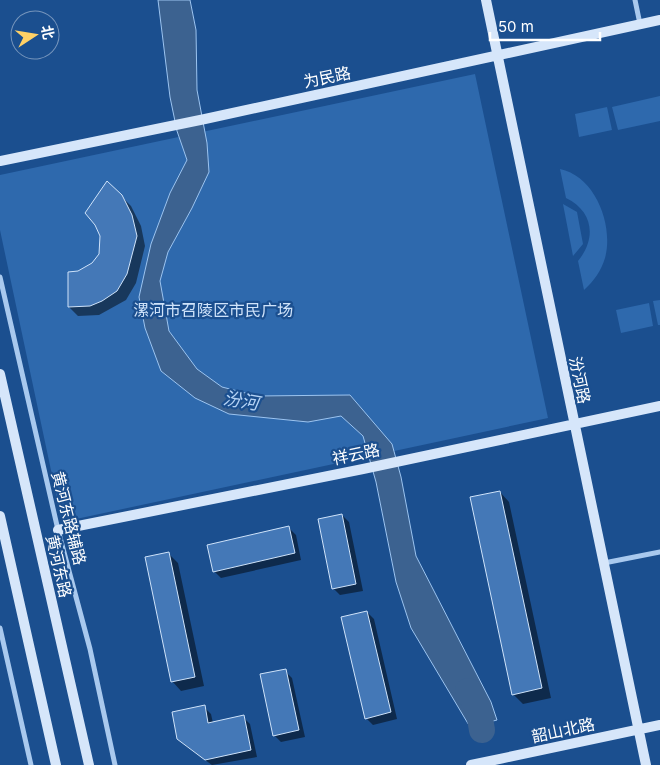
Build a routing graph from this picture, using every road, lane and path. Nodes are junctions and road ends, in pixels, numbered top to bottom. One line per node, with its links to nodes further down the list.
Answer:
1 (486, 0): 5 (street, 汾河路)
2 (635, 0): 4 (street)
3 (660, 20): 4 (street, 为民路)
4 (640, 24): 5 (street, 为民路)
5 (496, 55): 6 (street, 为民路); 10 (street, 汾河路)
6 (0, 162)
7 (0, 277): 12 (street, 黄河东路辅路)
8 (0, 374): 20 (street, 黄河东路)
9 (660, 406): 10 (street, 祥云路)
10 (574, 424): 12 (street, 祥云路); 14 (street, 汾河路)
11 (0, 516): 19 (street)
12 (58, 530): 21 (street, 黄河东路辅路)
13 (660, 552): 14 (street)
14 (603, 564): 17 (street, 汾河路)
15 (0, 628): 18 (street)
16 (660, 725): 17 (street, 韶山北路)
17 (638, 730): 22 (street, 韶山北路); 23 (street, 汾河路)
18 (31, 765)
19 (56, 765)
20 (89, 765)
21 (115, 765)
22 (471, 765)
23 (646, 765)

